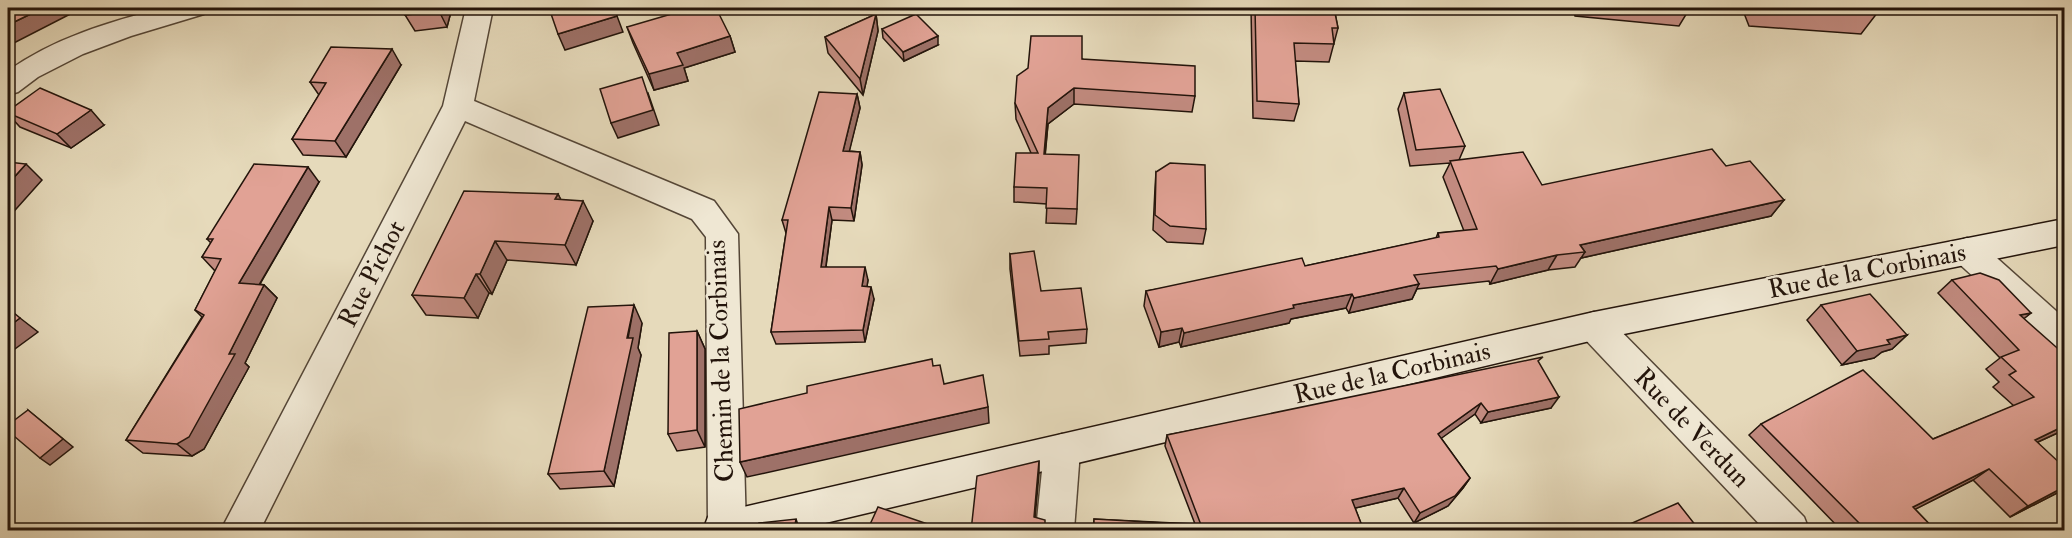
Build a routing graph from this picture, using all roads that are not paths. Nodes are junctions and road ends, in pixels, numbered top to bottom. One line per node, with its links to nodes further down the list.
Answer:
1 (194, 8): 3 (street)
2 (479, 8): 4 (street, Rue Pichot)
3 (8, 85)
4 (458, 106): 10 (street, Chemin de la Corbinais); 11 (street, Rue Pichot)
5 (2064, 232): 6 (street, Rue de la Corbinais)
6 (1967, 251): 7 (street, Rue de la Corbinais); 8 (street)
7 (1594, 326): 9 (street, Rue de la Corbinais); 13 (street, Rue de Verdun)
8 (2064, 338)
9 (1062, 451): 10 (street, Rue de la Corbinais); 12 (street)
10 (724, 530)
11 (240, 531)
12 (1055, 531)
13 (1790, 531)

